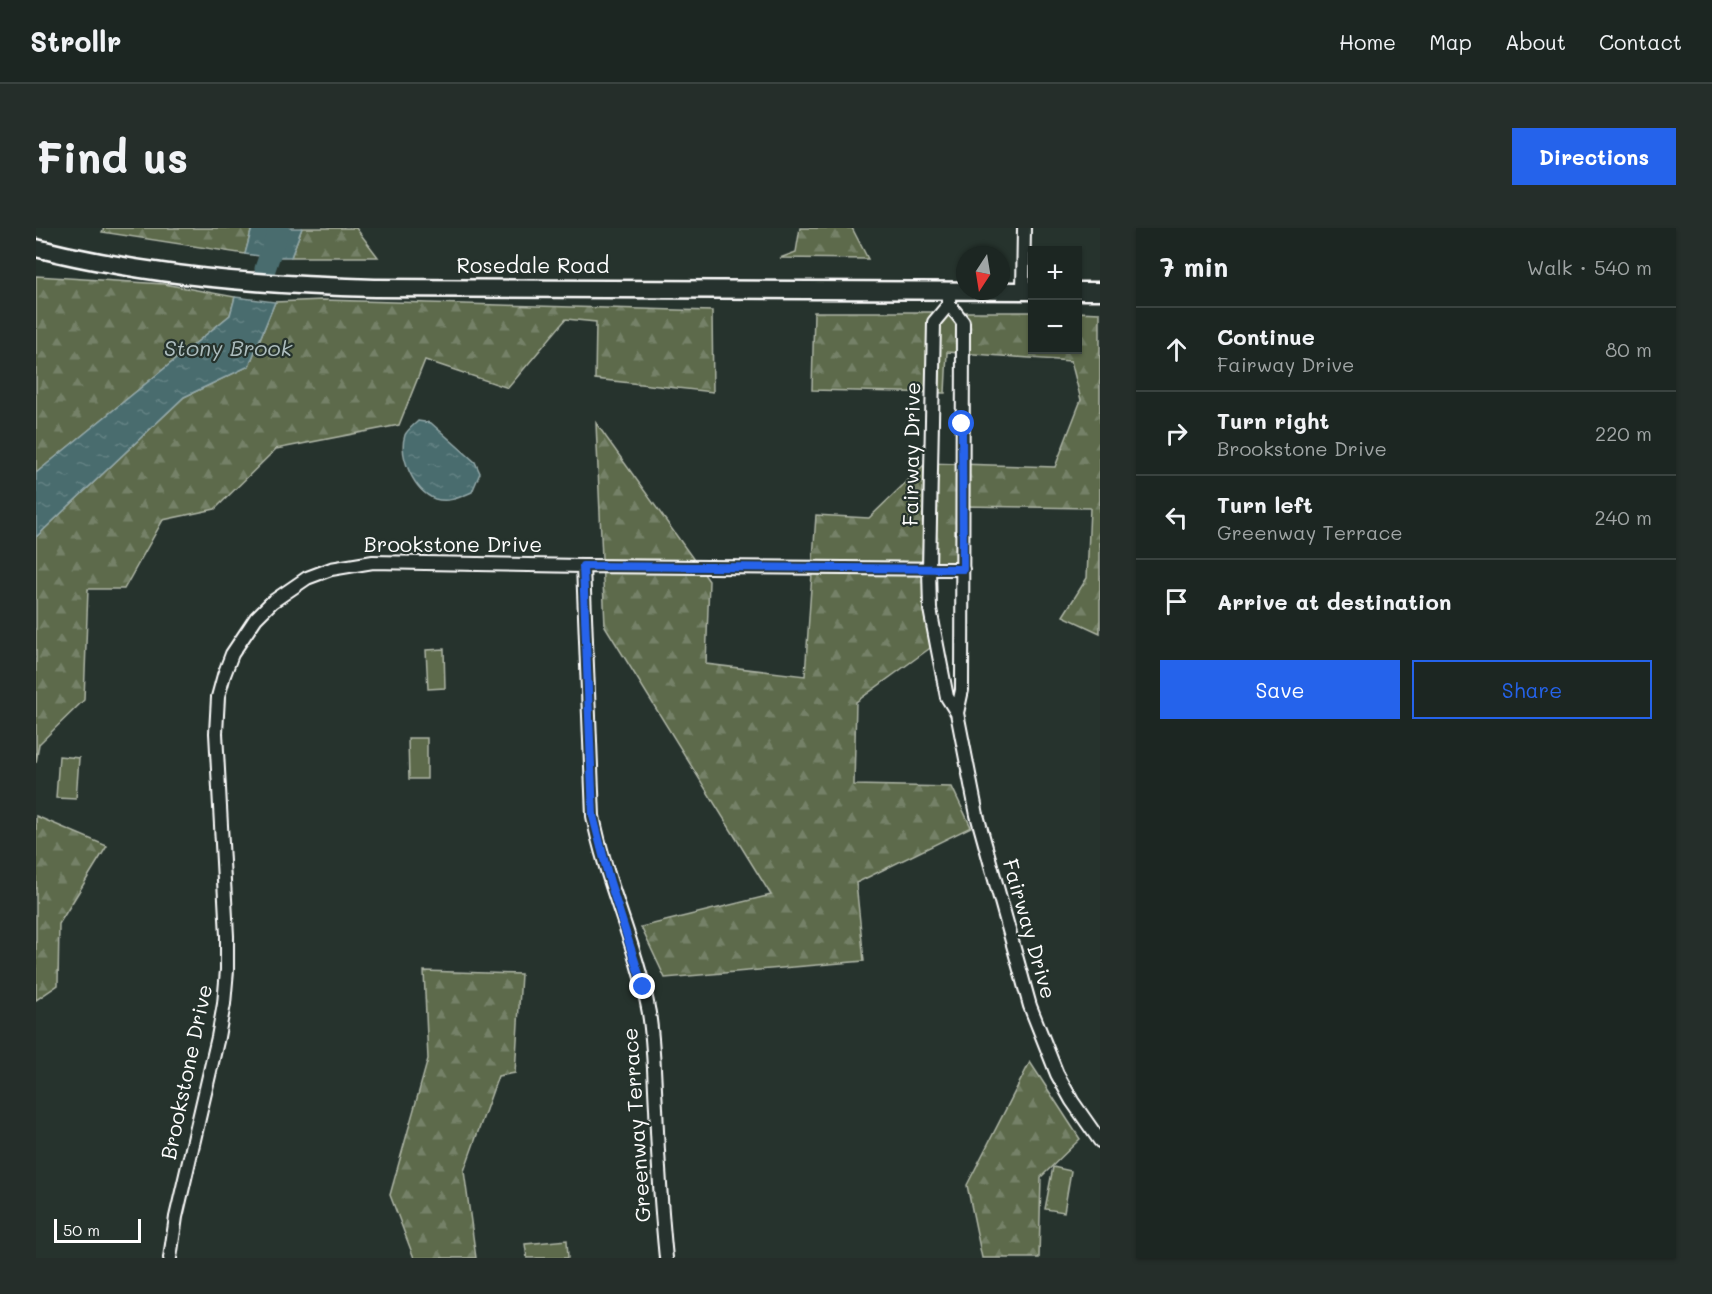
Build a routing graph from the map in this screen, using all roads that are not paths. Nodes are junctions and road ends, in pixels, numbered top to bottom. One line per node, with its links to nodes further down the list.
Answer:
1 (1024, 228): 3 (street)
2 (36, 248): 6 (street, Rosedale Road)
3 (1028, 291): 6 (street, Rosedale Road)
4 (1082, 291): 5 (street)
5 (1100, 291)
6 (949, 297): 8 (street, Fairway Drive); 9 (street, Fairway Drive)
7 (583, 566): 8 (street, Brookstone Drive); 12 (street, Brookstone Drive); 13 (street, Greenway Terrace)
8 (929, 569): 9 (street, Brookstone Drive); 10 (street, Fairway Drive)
9 (963, 569): 10 (street, Fairway Drive)
10 (957, 713): 11 (street, Fairway Drive)
11 (1100, 1141)
12 (170, 1258)
13 (666, 1258)

